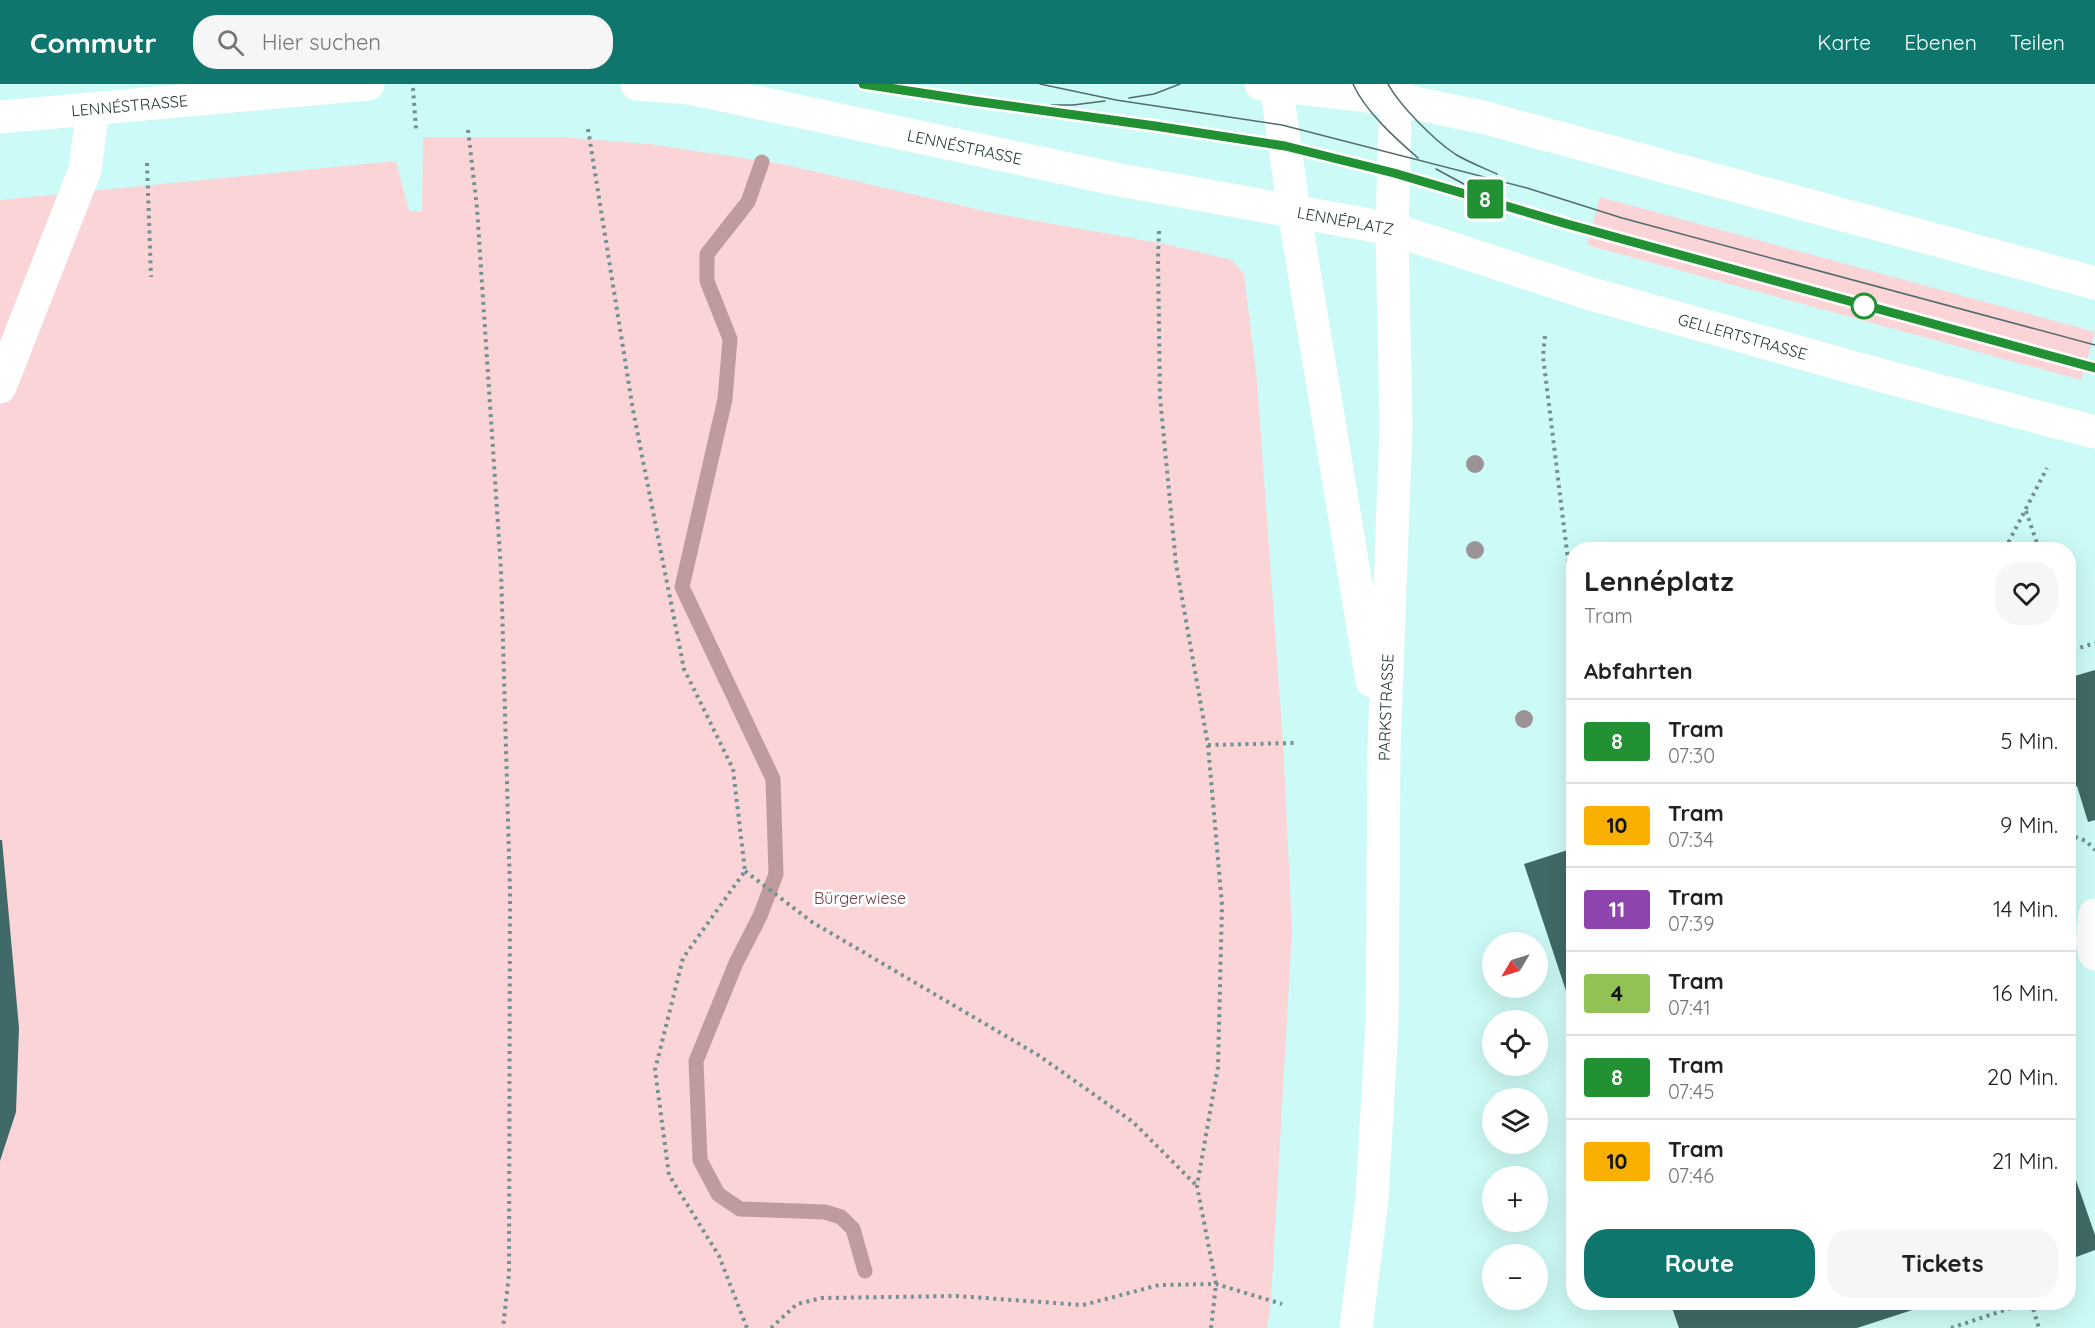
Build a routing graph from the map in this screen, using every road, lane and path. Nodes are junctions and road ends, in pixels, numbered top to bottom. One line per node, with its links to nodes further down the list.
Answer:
1 (368, 84): 6 (main road, LENNÉSTRASSE)
2 (413, 84): 8 (path)
3 (637, 84): 12 (main road, LENNÉSTRASSE)
4 (1273, 85): 5 (main road, LENNÉPLATZ); 12 (main road, LENNÉPLATZ)
5 (1384, 91): 13 (main road, LENNÉPLATZ); 16 (main road)
6 (93, 109): 7 (main road, LENNÉSTRASSE); 18 (main road)
7 (0, 117)
8 (416, 129)
9 (588, 129): 32 (path)
10 (468, 130): 40 (path)
11 (147, 164): 15 (path)
12 (1294, 211): 13 (main road, LENNÉPLATZ); 29 (main road, PARKSTRASSE)
13 (1392, 229): 19 (main road, GELLERTSTRASSE); 29 (main road, PARKSTRASSE)
14 (1159, 231): 28 (path)
15 (151, 277)
16 (2095, 283)
17 (1545, 336): 24 (path)
18 (0, 387)
19 (2095, 432)
20 (2047, 468): 21 (path)
21 (2025, 510): 22 (path); 23 (path)
22 (2009, 542)
23 (2036, 542)
24 (1566, 544)
25 (2095, 644): 26 (path)
26 (2076, 649)
27 (1294, 743): 28 (path)
28 (1208, 745): 35 (path)
29 (1383, 748): 44 (main road)
30 (2076, 838): 31 (path)
31 (2095, 850)
32 (745, 872): 35 (path); 41 (path)
33 (2095, 915): 34 (main road)
34 (2095, 954)
35 (1197, 1186): 36 (path)
36 (1216, 1284): 37 (path); 42 (path); 43 (path)
37 (1282, 1304)
38 (2006, 1310): 45 (path)
39 (2033, 1310): 46 (path)
40 (503, 1328)
41 (747, 1328)
42 (771, 1328)
43 (1211, 1328)
44 (1356, 1328)
45 (1951, 1328)
46 (2039, 1328)

